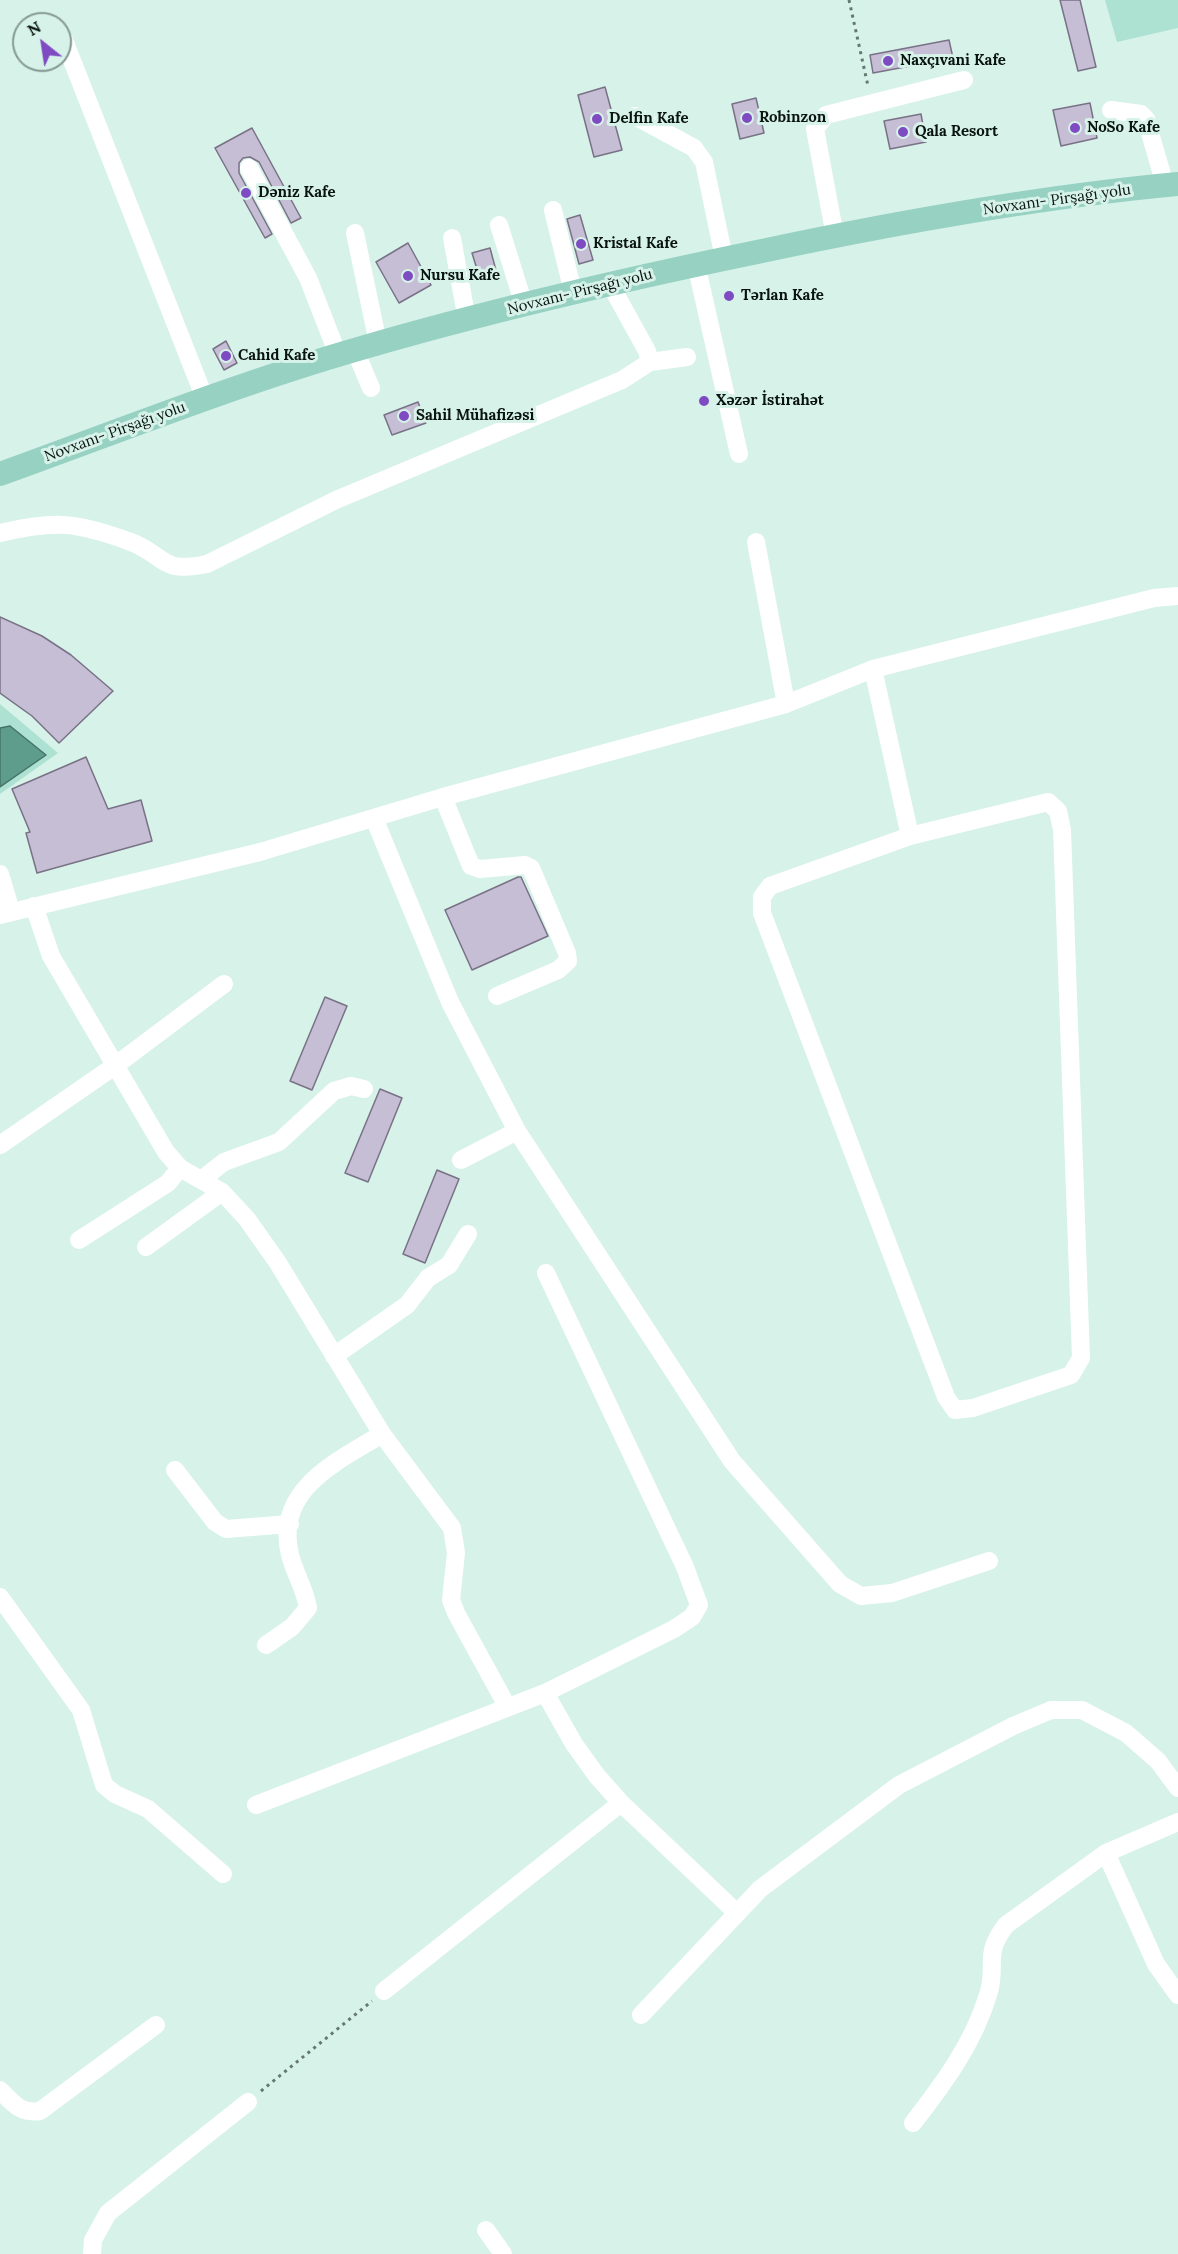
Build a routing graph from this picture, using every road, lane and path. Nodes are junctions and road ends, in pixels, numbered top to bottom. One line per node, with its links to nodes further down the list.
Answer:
1 (849, 0): 4 (path)
2 (72, 60): 25 (street)
3 (964, 80): 4 (street)
4 (872, 102): 12 (street)
5 (1111, 110): 8 (street)
6 (635, 116): 14 (street)
7 (249, 168): 21 (street)
8 (1171, 184): 12 (main road, Novxanı- Pirşağı yolu)
9 (552, 210): 17 (street)
10 (499, 225): 18 (street)
11 (355, 233): 20 (street)
12 (835, 236): 14 (main road, Novxanı- Pirşağı yolu)
13 (452, 238): 19 (street)
14 (724, 258): 15 (main road, Novxanı- Pirşağı yolu)
15 (696, 264): 16 (main road, Novxanı- Pirşağı yolu); 26 (street)
16 (610, 284): 17 (main road, Novxanı- Pirşağı yolu); 23 (street)
17 (573, 292): 18 (main road, Novxanı- Pirşağı yolu)
18 (524, 305): 19 (main road, Novxanı- Pirşağı yolu)
19 (467, 320): 20 (main road, Novxanı- Pirşağı yolu)
20 (378, 343): 21 (main road, Novxanı- Pirşağı yolu)
21 (347, 352): 24 (street); 25 (main road, Novxanı- Pirşağı yolu)
22 (687, 357): 23 (street)
23 (650, 362): 28 (street)
24 (371, 388)
25 (205, 399): 27 (main road, Novxanı- Pirşağı yolu)
26 (739, 454)
27 (0, 474)
28 (0, 533)
29 (756, 542): 32 (street)
30 (1178, 596): 31 (street)
31 (873, 669): 32 (street); 35 (street)
32 (786, 704): 33 (street)
33 (443, 797): 34 (street); 40 (street)
34 (374, 818): 37 (street); 43 (street)
35 (910, 836): 35 (street)
36 (0, 874): 38 (street)
37 (34, 906): 38 (street); 41 (street)
38 (5, 913)
39 (224, 984): 41 (street)
40 (497, 996)
41 (116, 1065): 44 (street); 46 (street)
42 (364, 1089): 47 (street)
43 (517, 1131): 45 (street); 57 (street)
44 (0, 1145)
45 (461, 1160)
46 (180, 1168): 47 (street); 50 (street)
47 (201, 1180): 48 (street)
48 (222, 1192): 51 (street); 53 (street)
49 (468, 1234): 53 (street)
50 (79, 1240)
51 (146, 1247)
52 (546, 1273): 60 (street)
53 (334, 1356): 54 (street)
54 (382, 1434): 56 (street); 61 (street)
55 (175, 1470): 56 (street)
56 (290, 1524): 59 (street)
57 (989, 1561)
58 (0, 1597): 67 (street)
59 (266, 1645)
60 (545, 1693): 61 (street); 63 (street)
61 (507, 1706): 64 (street)
62 (1178, 1788): 68 (street)
63 (621, 1803): 68 (street); 69 (street)
64 (256, 1805)
65 (1178, 1822): 66 (street)
66 (1106, 1853): 70 (street); 75 (street)
67 (223, 1874)
68 (737, 1913): 71 (street)
69 (384, 1991): 74 (path)
70 (1178, 1995)
71 (641, 2015)
72 (156, 2025): 73 (street)
73 (0, 2090)
74 (248, 2102): 77 (street)
75 (913, 2123)
76 (486, 2230): 78 (street)
77 (92, 2254)
78 (503, 2254)

